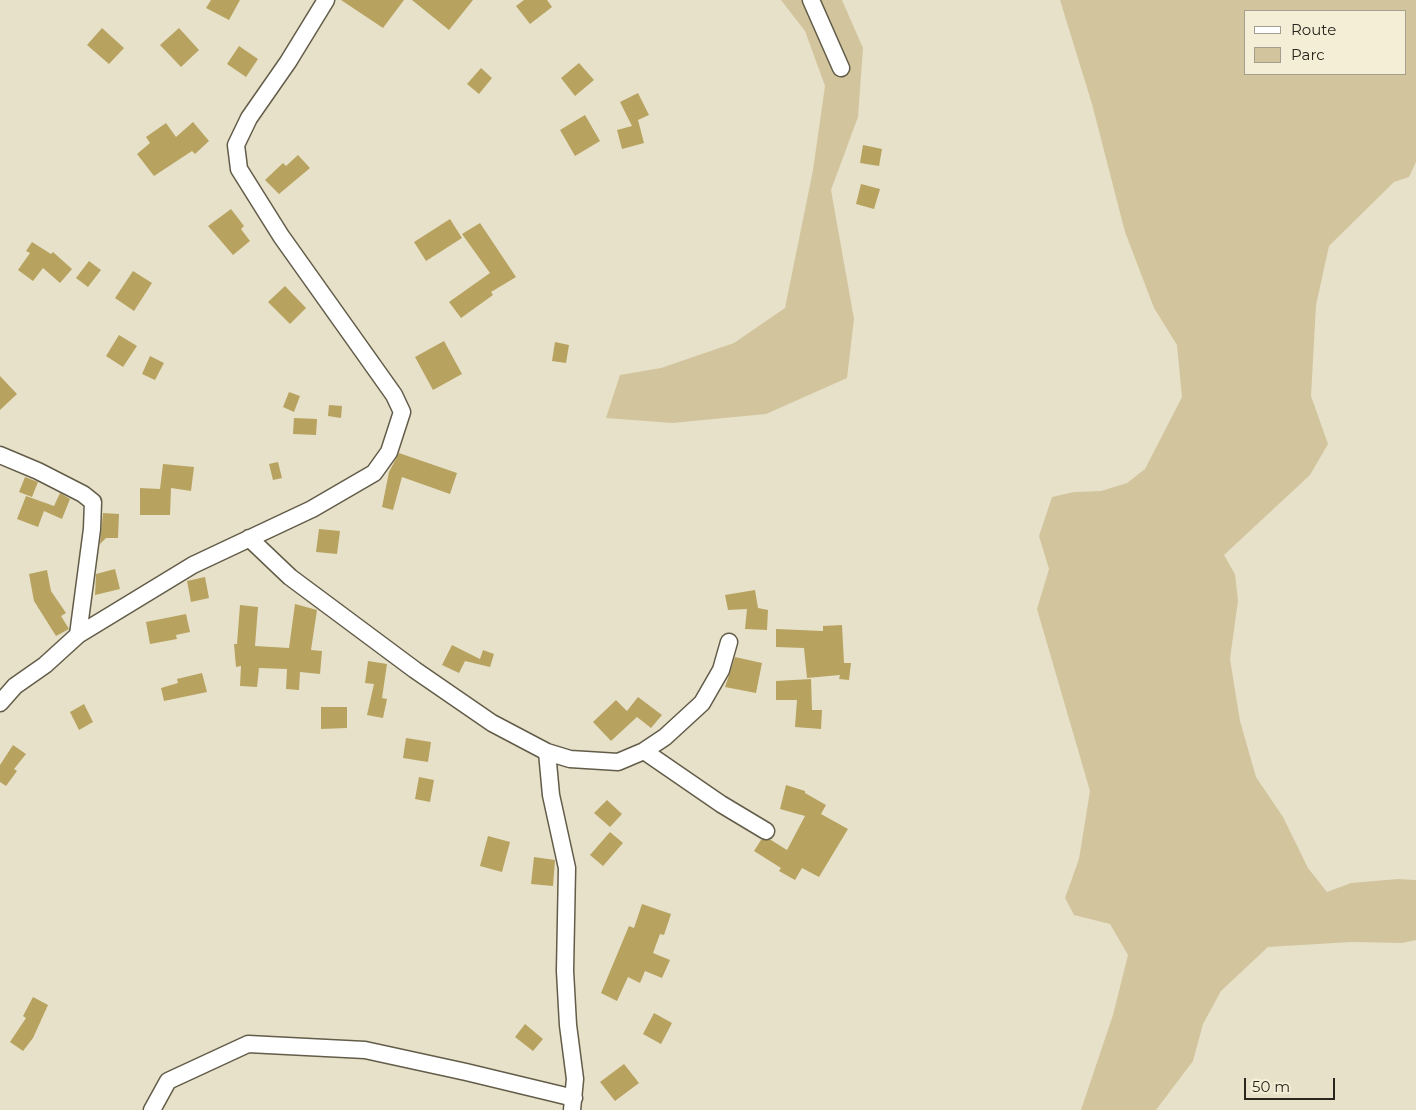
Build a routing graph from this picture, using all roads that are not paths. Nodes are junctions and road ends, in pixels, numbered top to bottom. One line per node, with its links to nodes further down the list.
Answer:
1 (326, 0): 5 (street)
2 (811, 0): 3 (street)
3 (841, 68)
4 (0, 455): 6 (street)
5 (249, 538): 6 (street); 10 (street)
6 (78, 635): 8 (street)
7 (729, 642): 9 (street)
8 (0, 703)
9 (644, 751): 10 (street); 11 (street)
10 (548, 752): 12 (street)
11 (766, 831)
12 (573, 1104): 13 (street)
13 (152, 1110)

